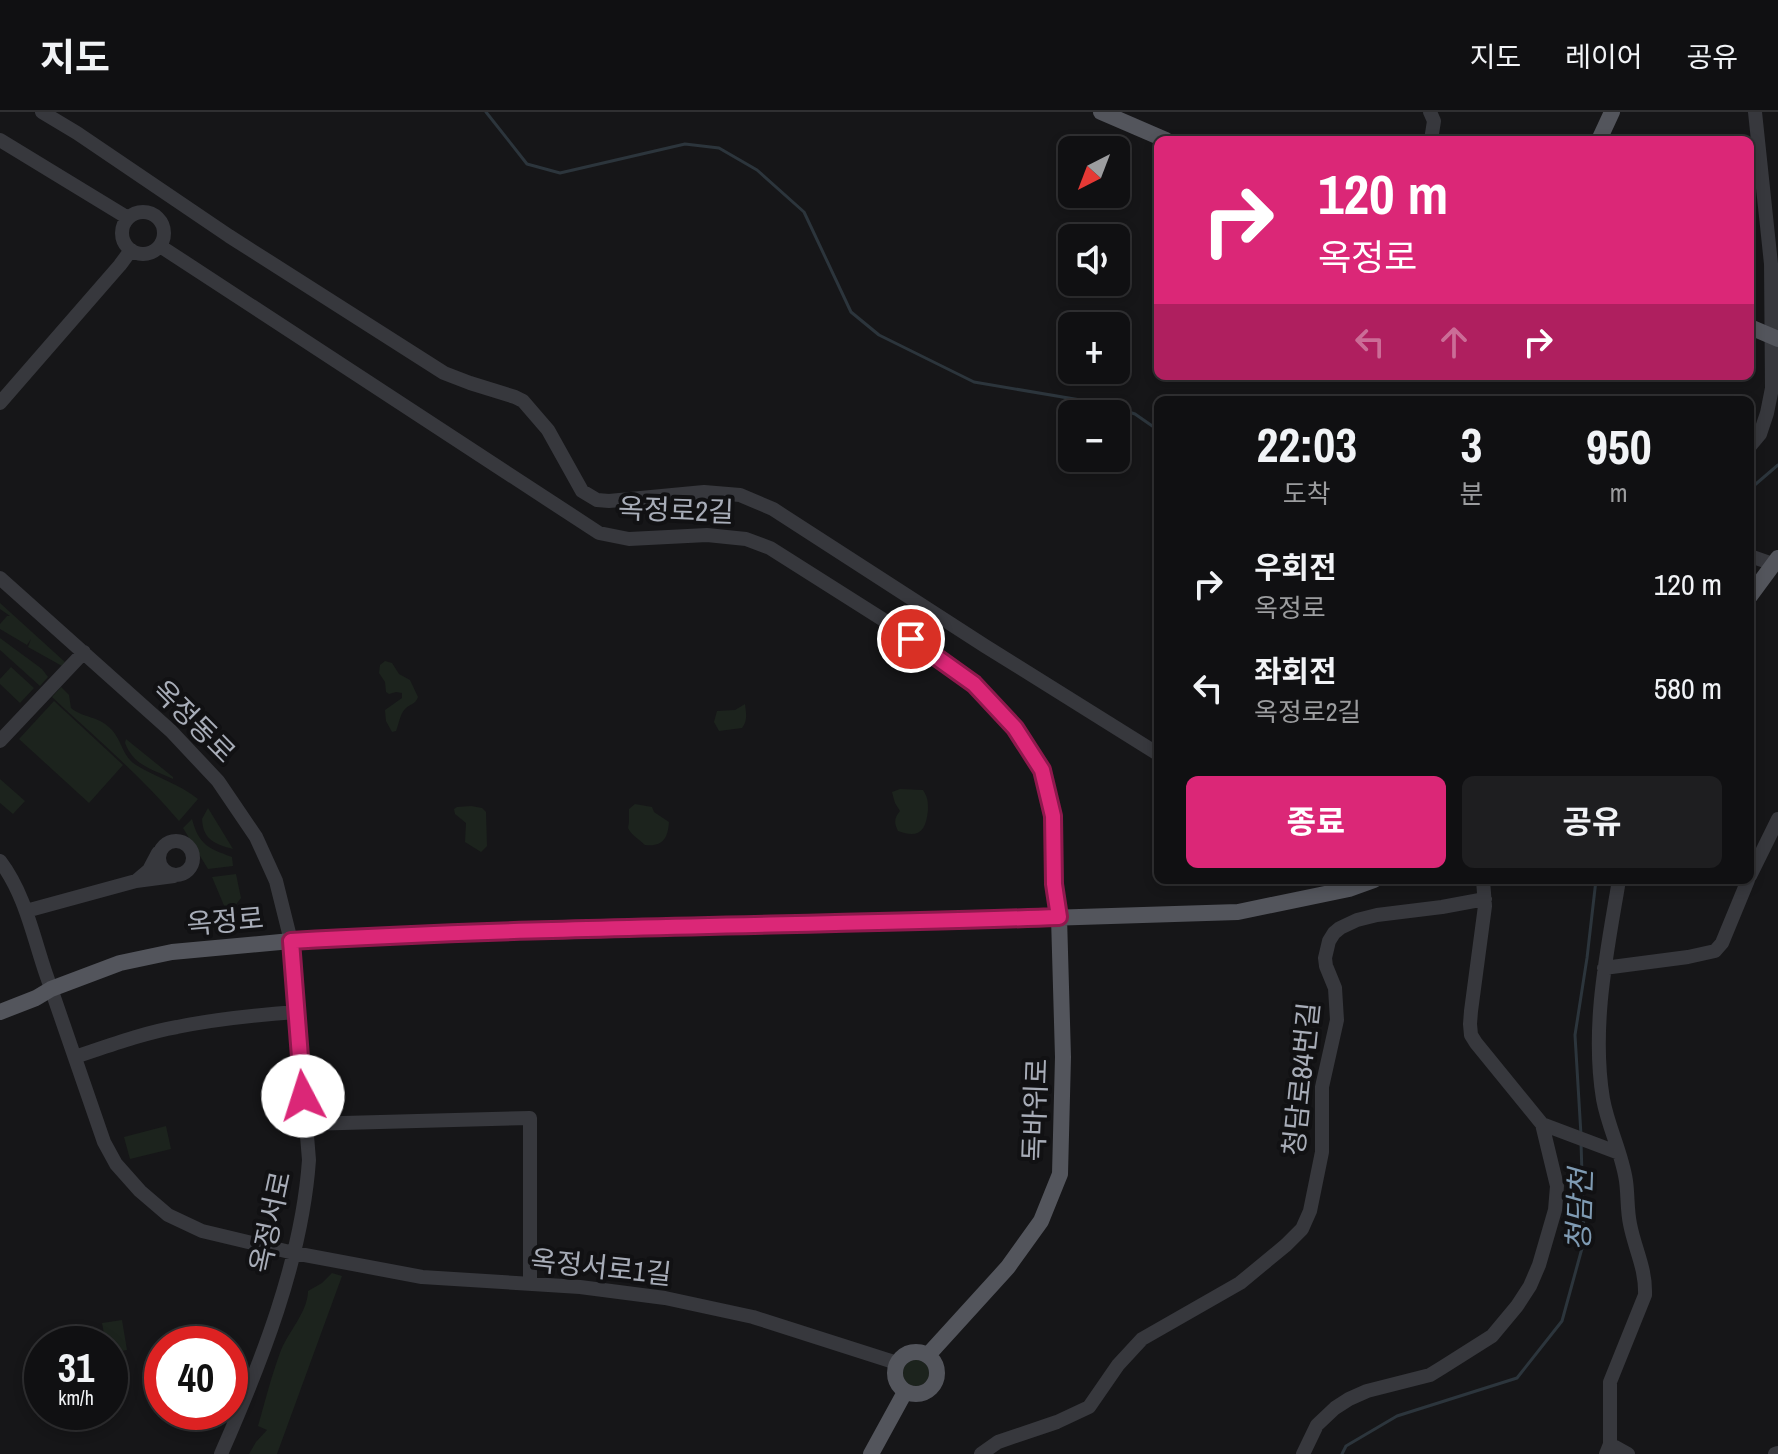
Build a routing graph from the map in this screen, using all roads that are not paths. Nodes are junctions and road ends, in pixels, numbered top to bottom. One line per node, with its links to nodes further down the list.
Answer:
1 (42, 112): 24 (street)
2 (1101, 112): 6 (main road)
3 (1430, 112): 7 (street)
4 (1612, 112): 8 (main road)
5 (1755, 112): 14 (street)
6 (1157, 136)
7 (1432, 136)
8 (1601, 136)
9 (0, 140): 10 (street)
10 (128, 218): 11 (street); 12 (street)
11 (160, 246): 12 (street); 37 (street, 옥정로2길)
12 (131, 250): 15 (street)
13 (1754, 329): 14 (main road)
14 (1774, 337): 16 (street)
15 (0, 403)
16 (1754, 441)
17 (1754, 557): 18 (street)
18 (1774, 564): 19 (street); 21 (main road)
19 (1754, 572)
20 (0, 578): 22 (street, 옥정동로)
21 (1754, 591)
22 (84, 652): 23 (street); 38 (street, 옥정동로)
23 (0, 741)
24 (1154, 752)
25 (1778, 819): 28 (street)
26 (160, 849): 29 (street); 29 (street); 30 (street)
27 (0, 861): 36 (street, 옥정서로1길)
28 (1754, 868)
29 (176, 876): 30 (street)
30 (136, 881): 36 (street)
31 (1363, 884): 37 (main road, 옥정로)
32 (1483, 884): 35 (street)
33 (1618, 884): 39 (street)
34 (1747, 884): 39 (street)
35 (1485, 899): 45 (street); 55 (street, 청담로84번길)
36 (26, 911): 40 (street, 옥정서로1길)
37 (1059, 917): 38 (main road, 옥정로); 49 (main road, 독바위로)
38 (291, 941): 40 (main road, 옥정로); 41 (street, 옥정서로)
39 (1604, 968): 46 (street)
40 (44, 994): 42 (main road, 옥정로); 43 (street, 옥정서로1길)
41 (296, 1012): 43 (street); 44 (street, 옥정서로)
42 (2, 1013)
43 (75, 1057): 47 (street, 옥정서로1길)
44 (306, 1124): 47 (street, 옥정서로); 48 (street)
45 (1546, 1126): 46 (street); 56 (street)
46 (1613, 1150): 52 (street)
47 (294, 1253): 48 (street, 옥정서로1길); 53 (street, 옥정서로)
48 (530, 1284): 50 (street, 옥정서로1길)
49 (928, 1355): 50 (main road); 51 (main road)
50 (897, 1363): 51 (main road)
51 (905, 1392): 54 (main road)
52 (1608, 1449): 57 (street)
53 (221, 1454)
54 (871, 1454)
55 (981, 1454)
56 (1303, 1454)
57 (1628, 1454)

